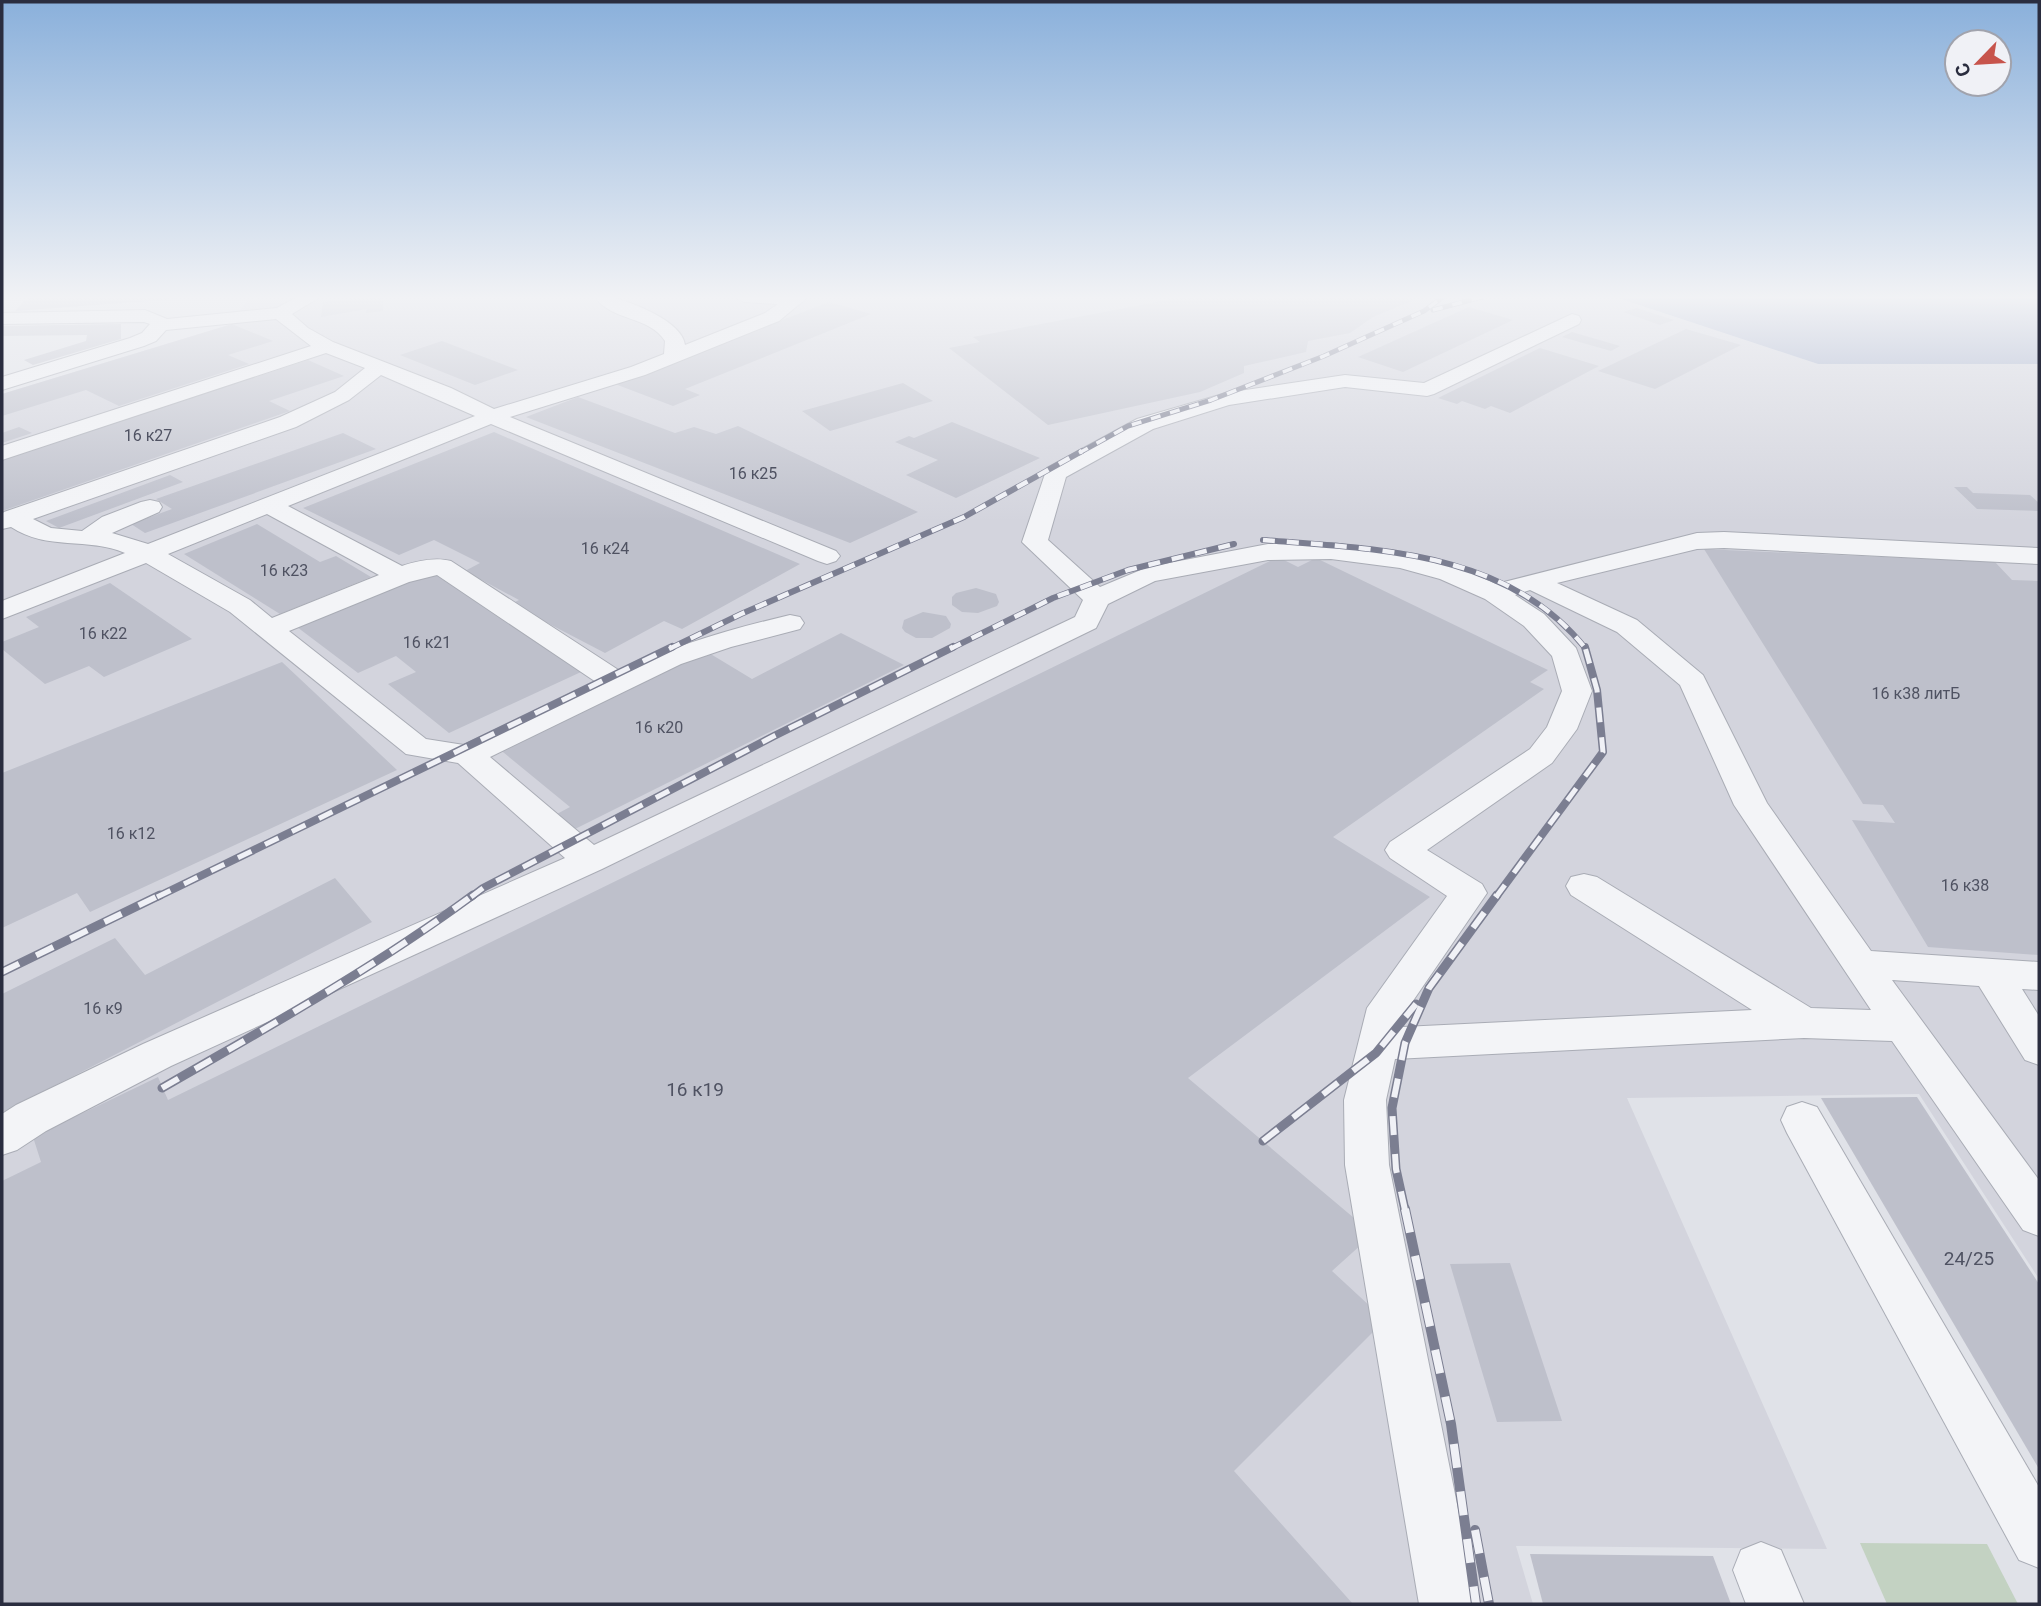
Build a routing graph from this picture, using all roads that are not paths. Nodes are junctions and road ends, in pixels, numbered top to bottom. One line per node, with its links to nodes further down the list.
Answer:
1 (41, 372): 7 (street)
2 (250, 372): 9 (street)
3 (373, 372): 12 (street)
4 (391, 372): 8 (street)
5 (635, 372): 8 (street)
6 (1464, 372): 20 (street)
7 (2, 384)
8 (493, 416): 10 (street); 15 (street)
9 (2, 453)
10 (268, 505): 14 (street); 17 (street)
11 (150, 507): 13 (street)
12 (8, 519): 13 (street)
13 (87, 539): 14 (street)
14 (147, 553): 21 (street); 23 (street)
15 (827, 556)
16 (2039, 556): 18 (street)
17 (400, 576): 23 (street); 24 (street)
18 (1532, 581): 19 (street); 28 (street)
19 (1494, 593): 20 (street); 33 (street)
20 (1097, 599): 26 (street)
21 (2, 611)
22 (790, 623): 24 (street)
23 (269, 629): 25 (street)
24 (616, 682): 25 (street)
25 (468, 755): 26 (street)
26 (590, 861): 36 (street)
27 (1584, 886): 31 (street)
28 (1861, 964): 29 (street); 32 (street)
29 (1991, 972): 30 (street); 34 (street)
30 (2039, 976)
31 (1804, 1023): 32 (street); 33 (street)
32 (1903, 1026): 37 (street)
33 (1378, 1044): 39 (street)
34 (2039, 1049)
35 (1802, 1120): 38 (street)
36 (2, 1137)
37 (2038, 1211)
38 (2039, 1540)
39 (1448, 1604)

